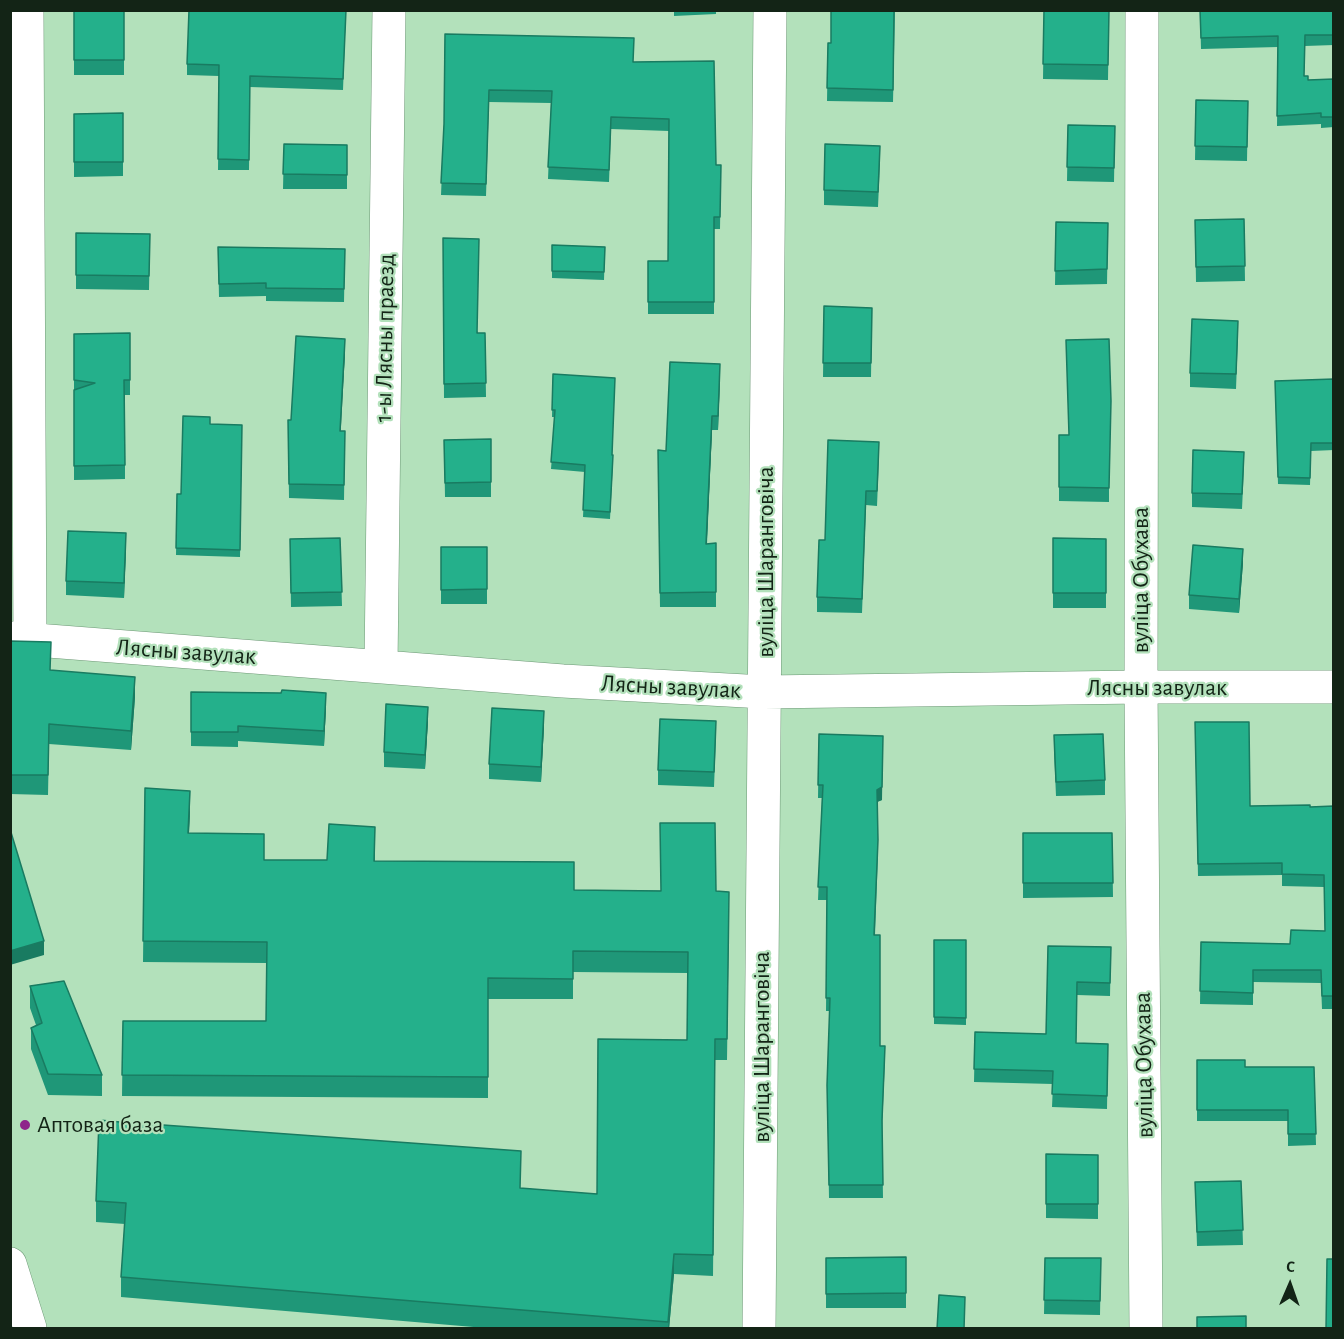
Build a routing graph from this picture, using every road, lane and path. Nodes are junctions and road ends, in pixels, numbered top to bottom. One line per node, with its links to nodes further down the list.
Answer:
1 (27, 10): 5 (street)
2 (389, 10): 6 (street, 1-ы Лясны праезд)
3 (770, 10): 9 (street, вуліца Шаранговіча)
4 (1142, 10): 7 (street, вуліца Обухава)
5 (20, 640): 6 (street, Лясны завулак)
6 (381, 665): 9 (street, Лясны завулак)
7 (1140, 687): 8 (street, Лясны завулак); 9 (street, Лясны завулак); 13 (street, вуліца Обухава)
8 (1334, 687)
9 (764, 692): 12 (street, вуліца Шаранговіча)
10 (10, 1264): 11 (street)
11 (30, 1329)
12 (759, 1329)
13 (1146, 1329)

